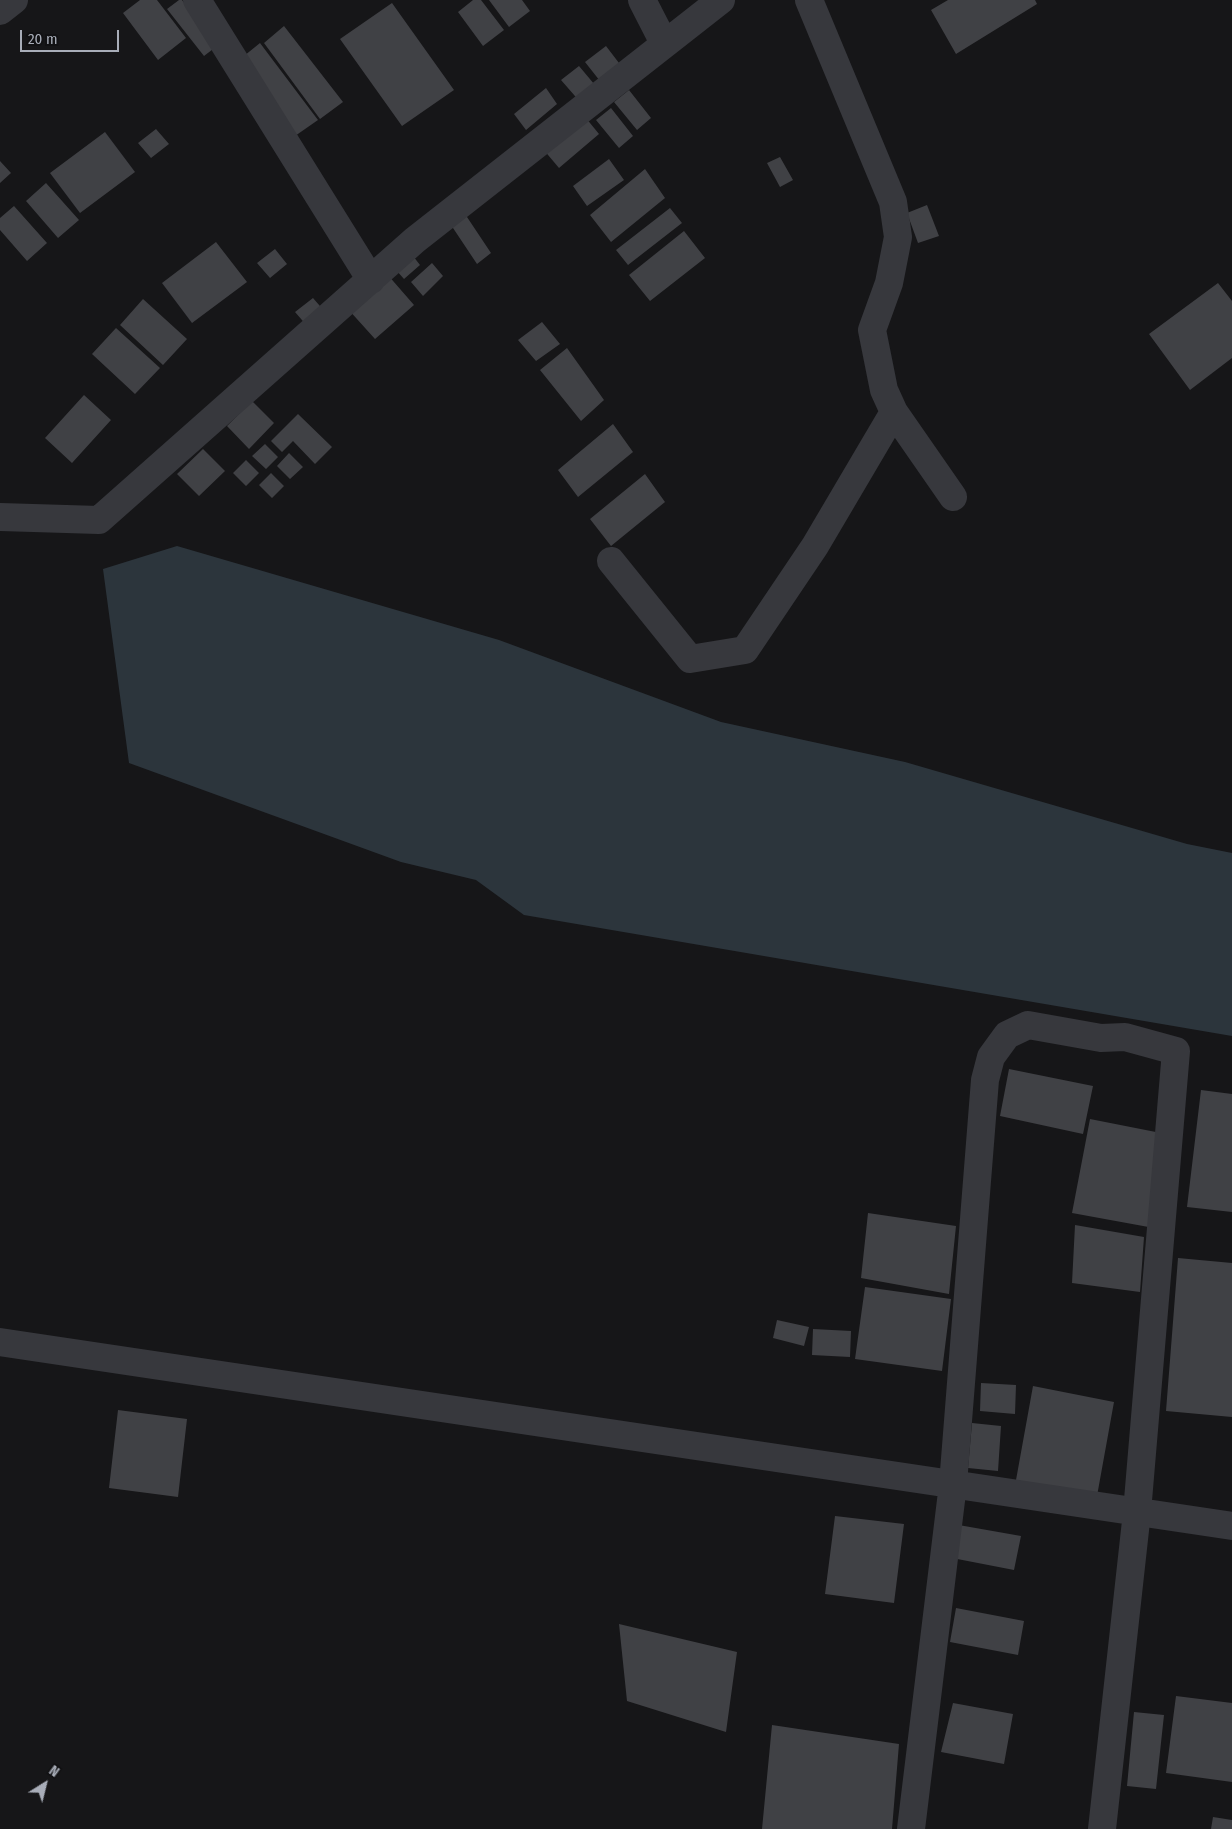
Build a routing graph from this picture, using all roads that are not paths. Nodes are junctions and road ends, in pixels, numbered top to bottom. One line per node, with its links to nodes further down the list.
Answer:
1 (14, 0): 6 (street)
2 (197, 0): 8 (street)
3 (642, 0): 7 (street)
4 (721, 0): 7 (street)
5 (808, 0): 9 (street)
6 (0, 10)
7 (664, 43): 8 (street)
8 (371, 280): 11 (street)
9 (894, 412): 10 (street); 12 (street)
10 (953, 497)
11 (0, 517)
12 (611, 561)
13 (0, 1342): 14 (street)
14 (953, 1484): 15 (street); 15 (street); 17 (street)
15 (1137, 1512): 16 (street); 18 (street)
16 (1232, 1526)
17 (911, 1829)
18 (1102, 1829)

